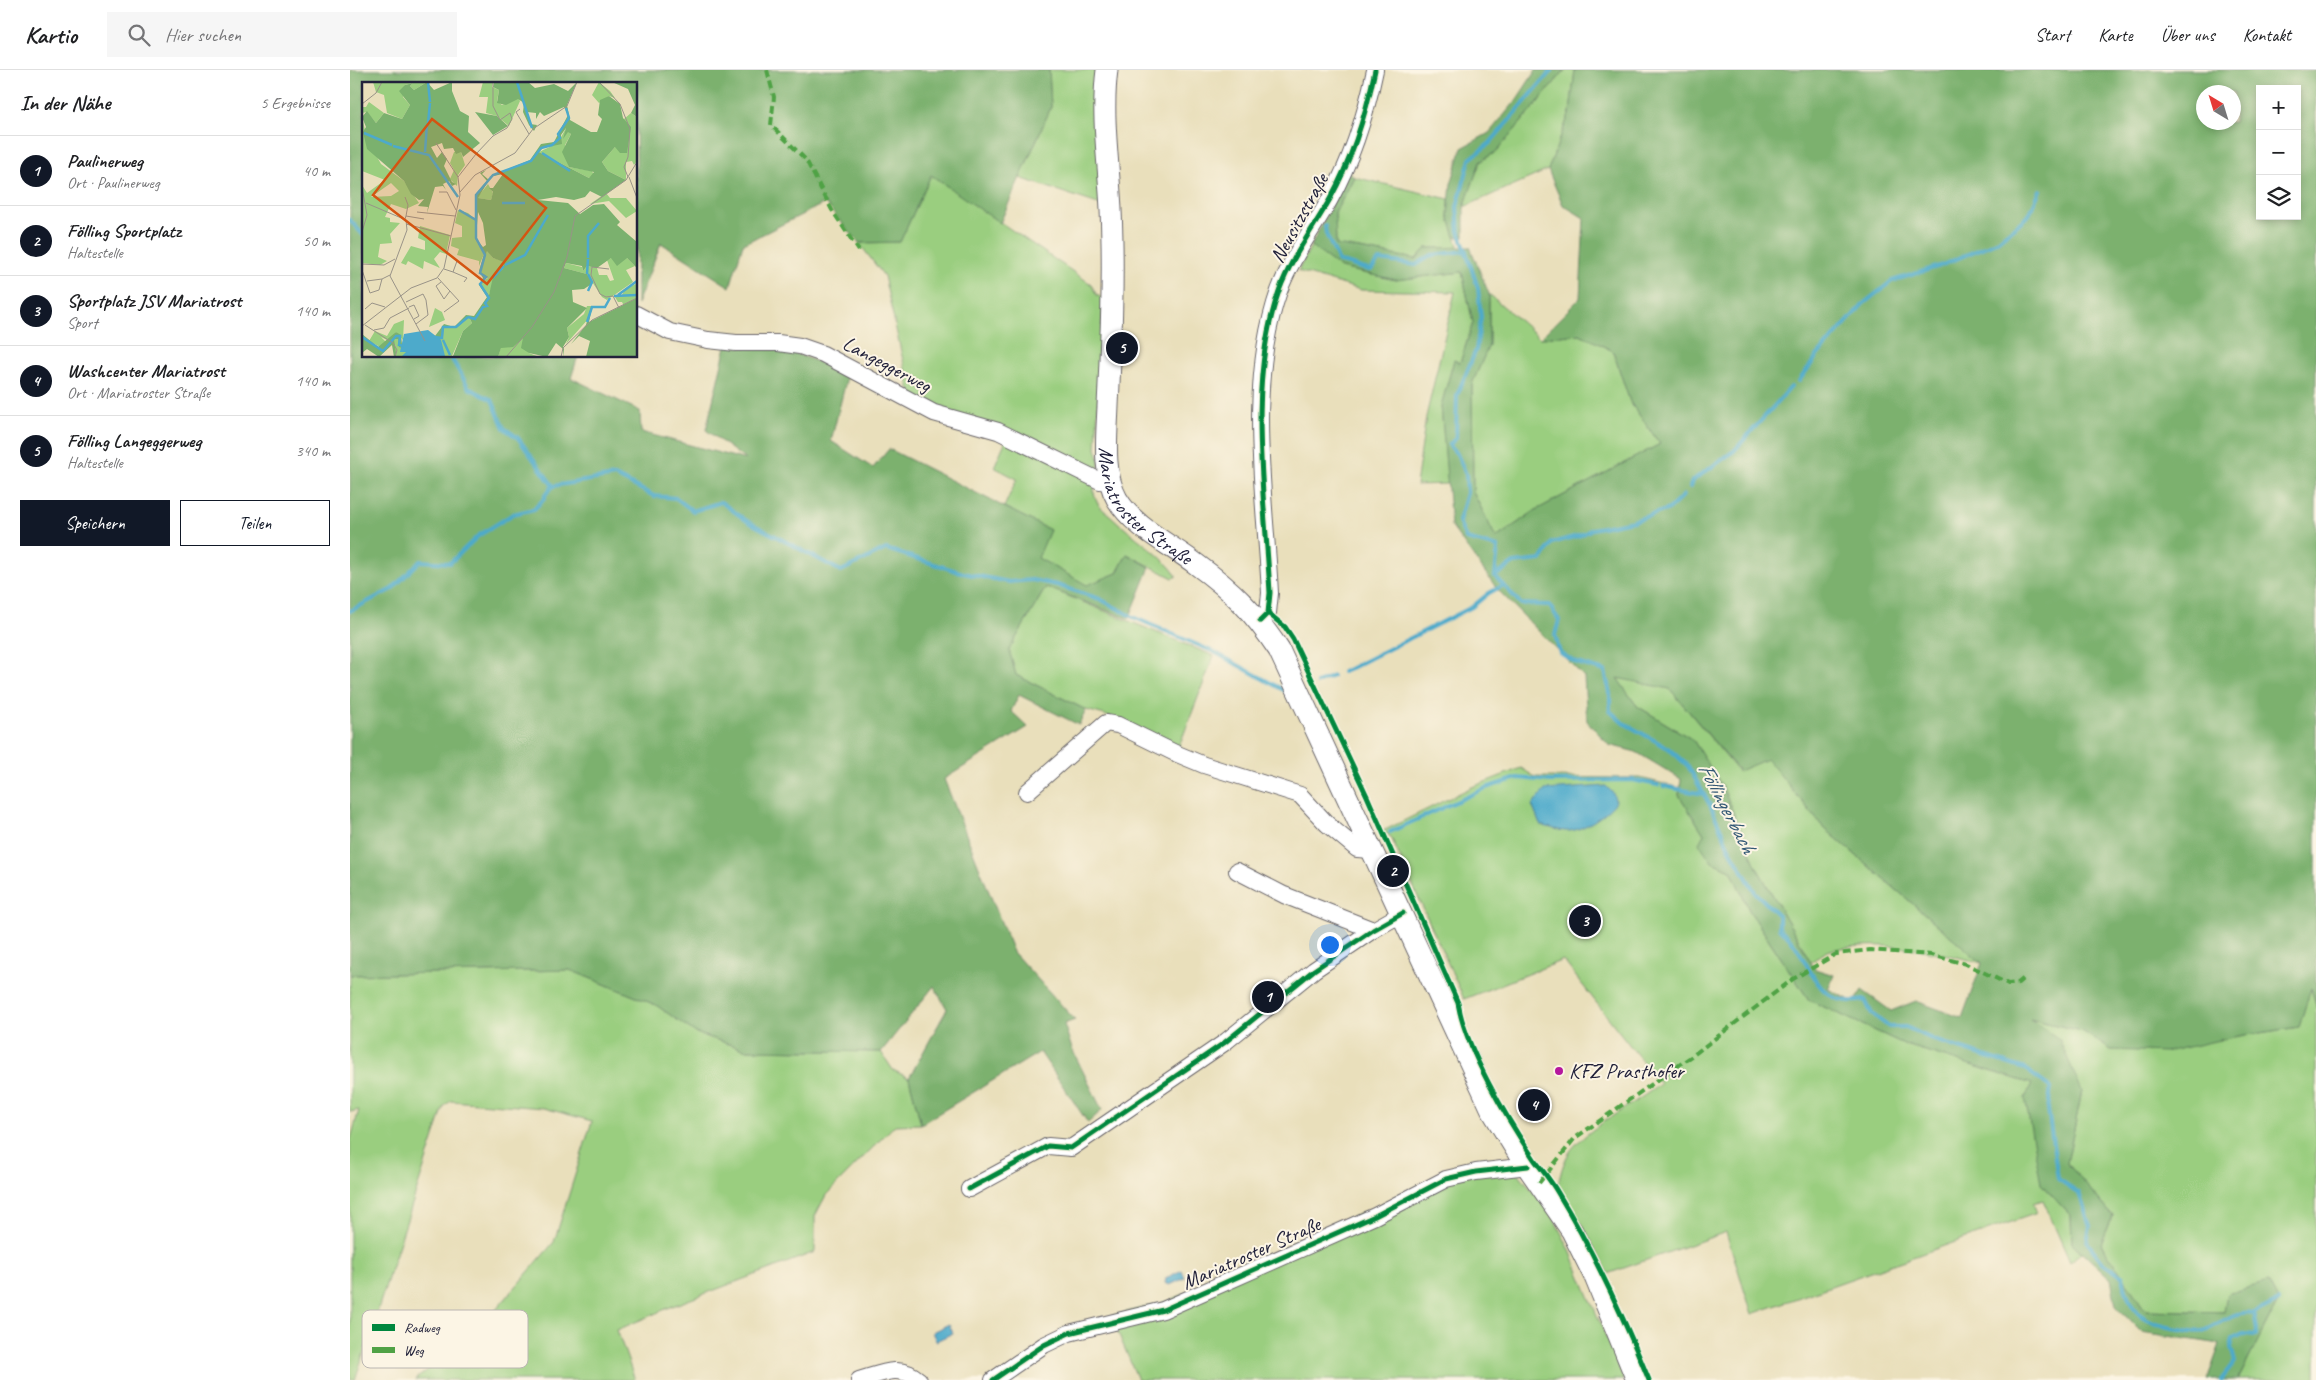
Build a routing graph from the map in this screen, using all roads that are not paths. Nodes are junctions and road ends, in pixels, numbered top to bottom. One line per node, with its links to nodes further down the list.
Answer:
1 (1106, 70): 4 (main road, Mariatroster Straße)
2 (1375, 70): 5 (street, Neusitzstraße)
3 (638, 315): 4 (street, Langeggerweg)
4 (1111, 482): 5 (main road, Mariatroster Straße)
5 (1260, 621): 7 (main road, Mariatroster Straße)
6 (1027, 792): 7 (street)
7 (1373, 850): 9 (main road, Mariatroster Straße)
8 (1237, 871): 10 (street)
9 (1403, 913): 10 (street); 11 (main road, Mariatroster Straße)
10 (1373, 930): 12 (street)
11 (1528, 1166): 15 (street, Mariatroster Straße); 16 (main road, Mariatroster Straße)
12 (969, 1189)
13 (859, 1380): 14 (street)
14 (918, 1380)
15 (993, 1380)
16 (1637, 1380)

